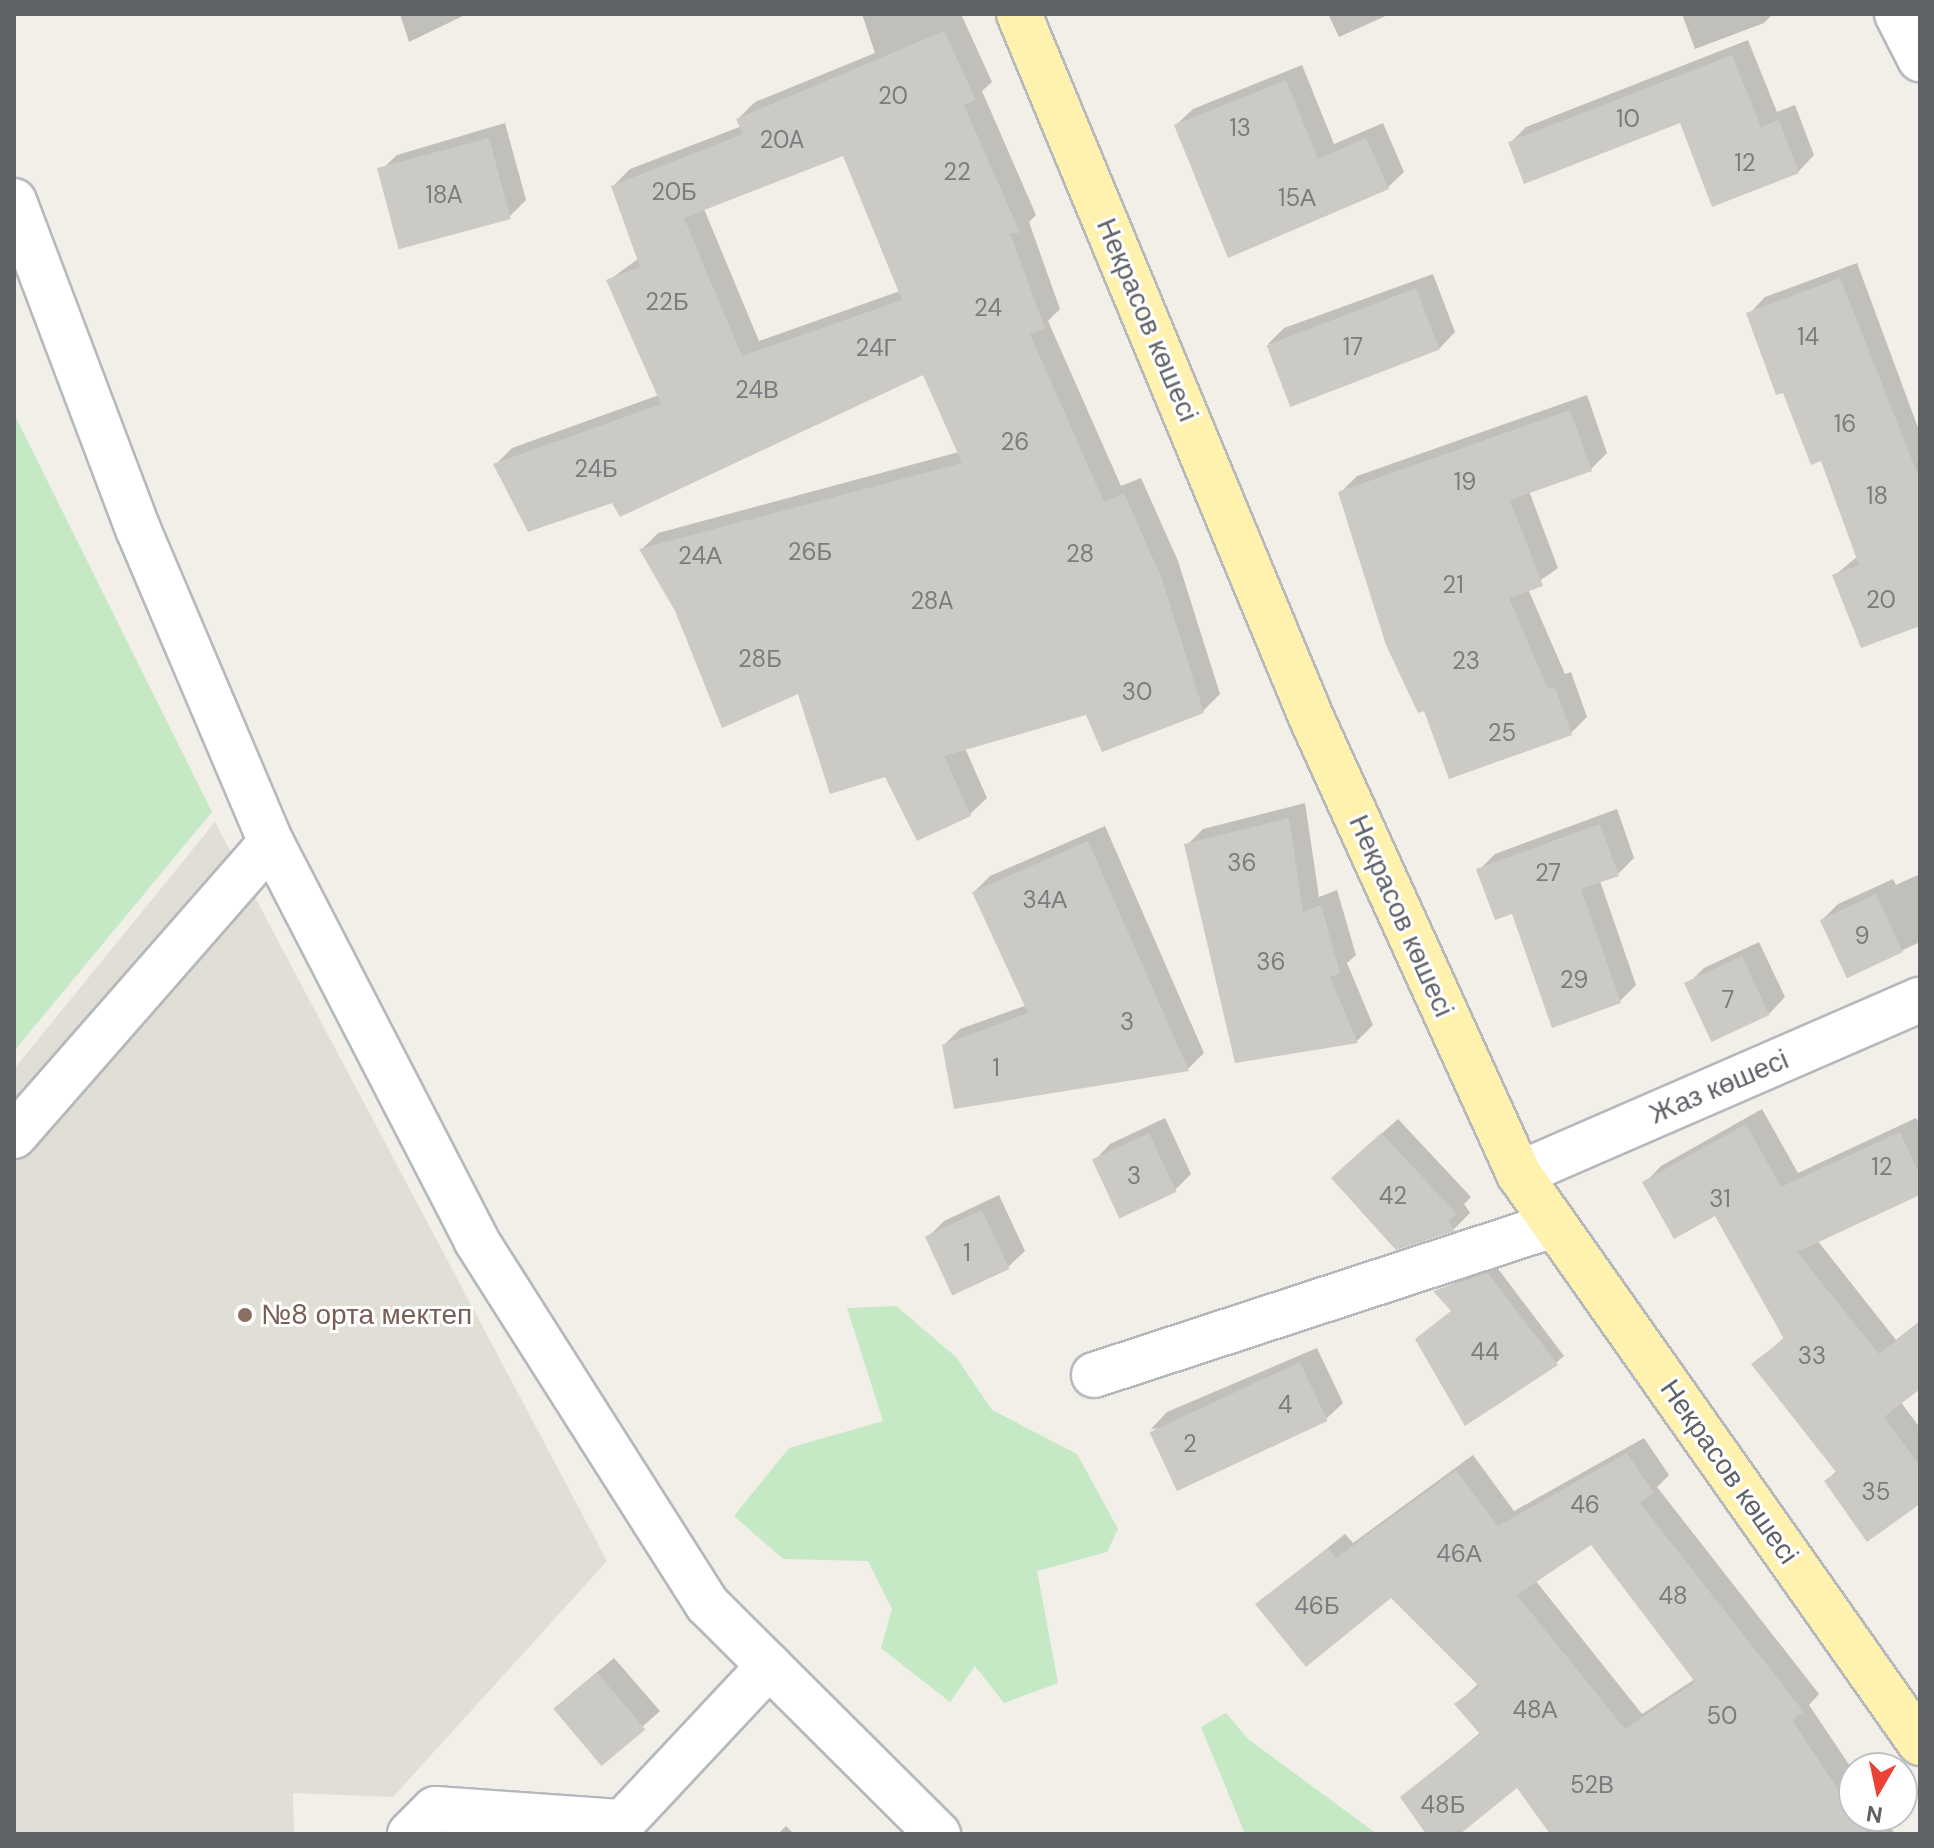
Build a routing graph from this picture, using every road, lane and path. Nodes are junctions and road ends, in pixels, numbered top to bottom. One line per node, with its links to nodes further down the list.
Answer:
1 (1019, 14): 8 (main road, Некрасов көшесі)
2 (1897, 14): 3 (street)
3 (1920, 59)
4 (14, 201): 5 (street)
5 (271, 842): 7 (street); 11 (street)
6 (1920, 1000): 8 (street, Жаз көшесі)
7 (14, 1136)
8 (1519, 1174): 9 (main road, Некрасов көшесі)
9 (1554, 1225): 10 (street); 12 (main road, Некрасов көшесі)
10 (1094, 1375)
11 (769, 1666): 13 (street); 15 (street)
12 (1920, 1743)
13 (623, 1828): 14 (street)
14 (410, 1834)
15 (938, 1834)

